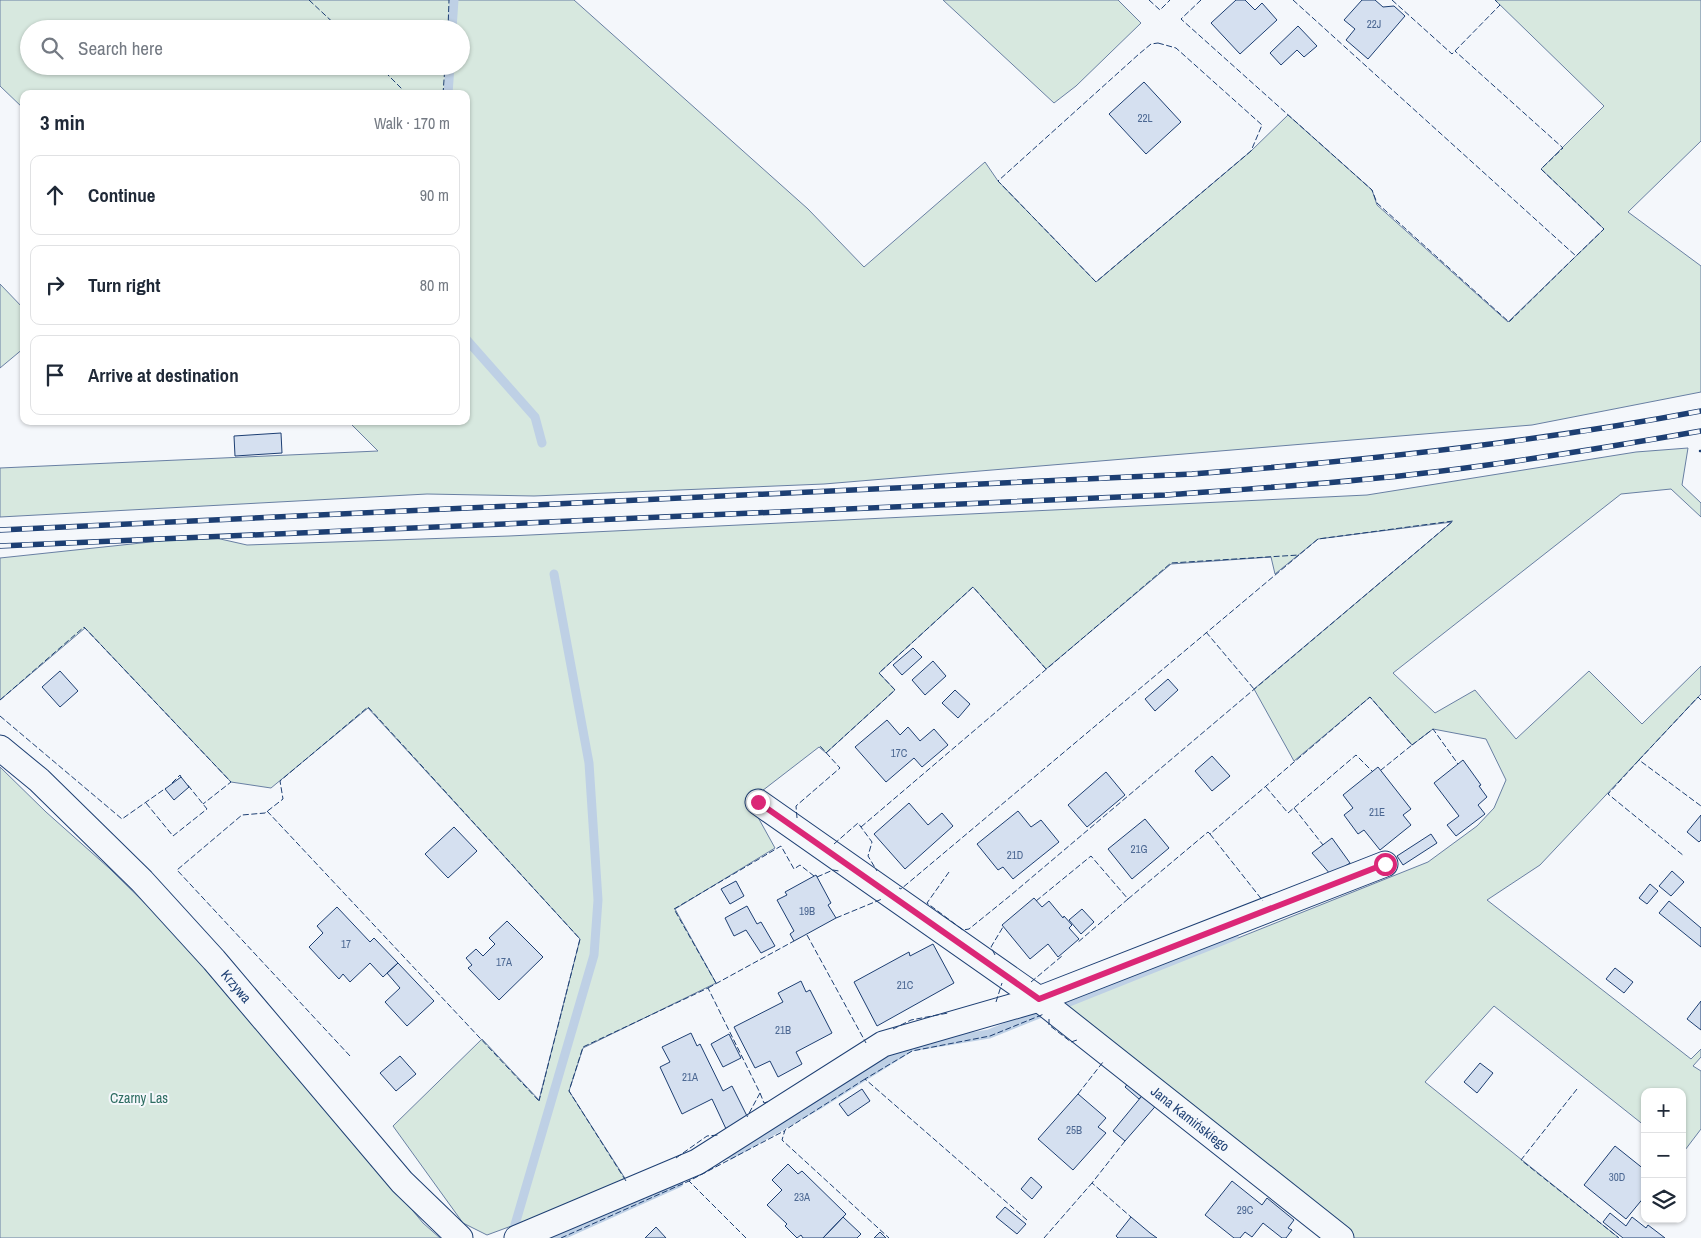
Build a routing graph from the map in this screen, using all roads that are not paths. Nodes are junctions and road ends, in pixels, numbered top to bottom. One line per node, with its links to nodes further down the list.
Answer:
1 (0, 748): 5 (street, Krzywa)
2 (758, 802): 4 (street, Jana Kamińskiego)
3 (1385, 864): 4 (street)
4 (1039, 999): 6 (street); 7 (street, Jana Kamińskiego)
5 (460, 1238)
6 (517, 1238)
7 (1341, 1238)

